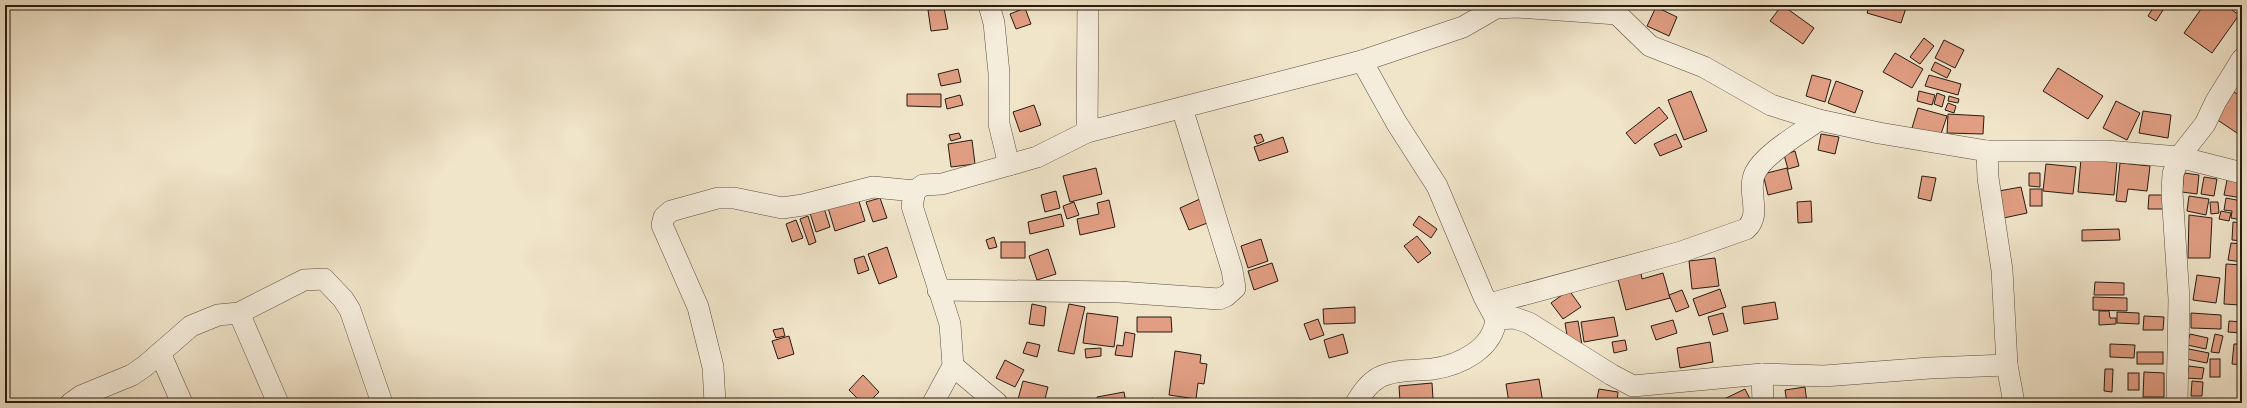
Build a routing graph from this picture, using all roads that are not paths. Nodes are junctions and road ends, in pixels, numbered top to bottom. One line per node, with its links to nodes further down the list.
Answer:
1 (989, 5): 12 (street)
2 (1088, 5): 9 (street)
3 (1492, 7): 4 (street); 6 (street)
4 (1619, 10): 8 (street)
5 (2242, 59): 11 (street)
6 (1362, 61): 7 (street); 16 (street)
7 (1182, 108): 9 (street); 15 (street)
8 (1819, 120): 10 (street); 16 (street)
9 (1087, 132): 12 (street)
10 (1987, 151): 11 (street); 19 (street)
11 (2179, 157): 13 (street); 32 (street)
12 (1009, 165): 14 (street)
13 (2242, 173)
14 (915, 191): 15 (street); 26 (street)
15 (938, 290): 20 (street)
16 (1493, 312): 21 (street); 29 (street)
17 (239, 313): 18 (street); 24 (street); 25 (street)
18 (160, 353): 22 (street); 23 (street)
19 (2007, 365): 21 (street); 31 (street)
20 (953, 366): 27 (street); 28 (street)
21 (1762, 374): 30 (street)
22 (71, 403)
23 (182, 403)
24 (278, 403)
25 (382, 403)
26 (714, 403)
27 (933, 403)
28 (997, 403)
29 (1356, 403)
30 (1763, 403)
31 (2014, 403)
32 (2177, 403)

